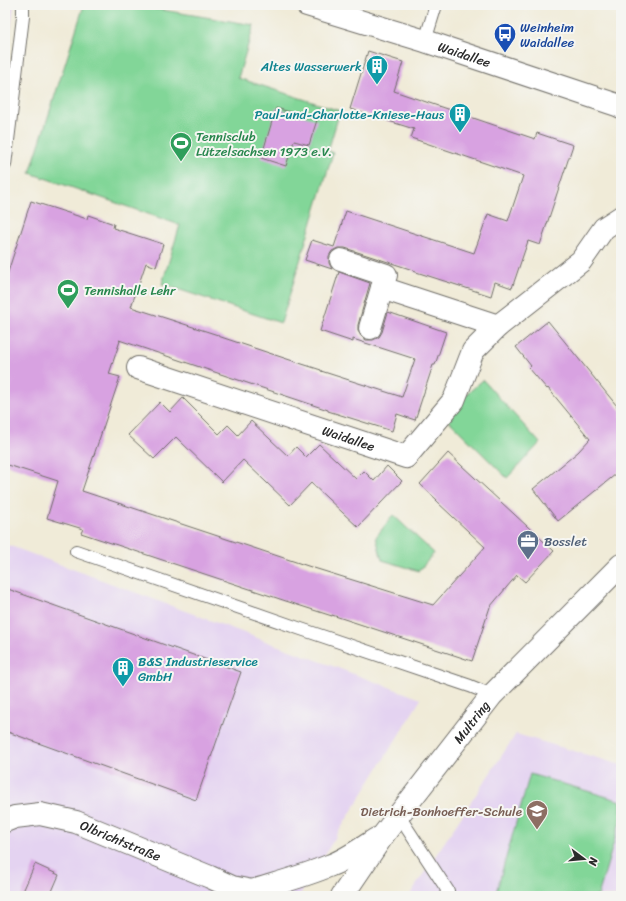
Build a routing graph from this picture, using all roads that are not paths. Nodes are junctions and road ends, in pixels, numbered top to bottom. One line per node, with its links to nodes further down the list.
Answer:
1 (24, 5): 6 (lane)
2 (307, 5): 4 (street, Waidallee)
3 (436, 5): 4 (lane)
4 (425, 41): 5 (street, Waidallee)
5 (621, 107)
6 (5, 165)
7 (621, 217): 10 (street, Waidallee)
8 (341, 260): 9 (street)
9 (382, 288): 10 (street); 11 (street)
10 (498, 326): 12 (street, Waidallee)
11 (370, 328)
12 (138, 368)
13 (76, 551): 15 (lane)
14 (621, 565): 15 (street, Multring)
15 (492, 695): 16 (street, Multring)
16 (399, 816): 18 (street, Multring); 21 (lane)
17 (5, 821): 19 (street, Olbrichtstraße)
18 (384, 834): 19 (street, Olbrichtstraße); 20 (street, Multring)
19 (247, 893)
20 (342, 896)
21 (445, 896)

